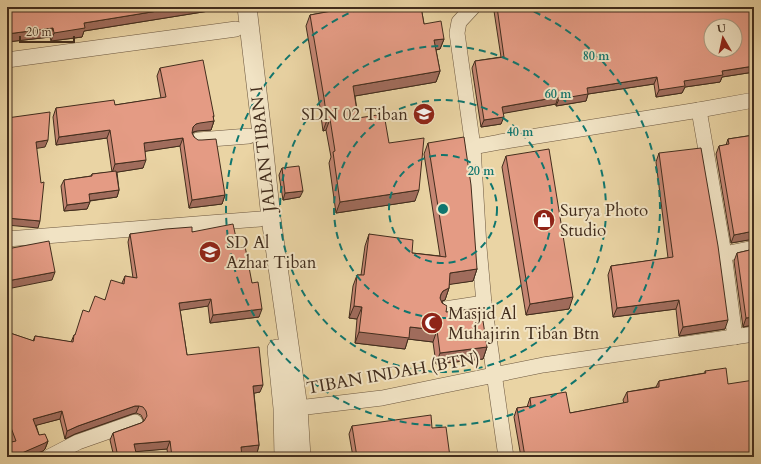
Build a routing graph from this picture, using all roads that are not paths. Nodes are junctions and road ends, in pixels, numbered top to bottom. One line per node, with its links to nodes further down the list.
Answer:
1 (234, 7): 4 (street, JALAN TIBAN I)
2 (247, 7): 20 (street, JALAN TIBAN I)
3 (476, 8): 10 (street, TIBAN INDAH (BTN))
4 (236, 29): 5 (street); 8 (street, JALAN TIBAN I)
5 (7, 60)
6 (754, 100): 7 (street)
7 (700, 110): 10 (street); 14 (street)
8 (249, 136): 9 (street); 11 (street, JALAN TIBAN I)
9 (198, 140)
10 (473, 147): 15 (street, TIBAN INDAH (BTN))
11 (260, 219): 12 (street); 23 (street, JALAN TIBAN I)
12 (7, 239)
13 (754, 248): 14 (street)
14 (724, 254): 18 (street)
15 (484, 303): 16 (street); 19 (street, TIBAN INDAH (BTN))
16 (445, 309)
17 (754, 334): 18 (street, TIBAN INDAH (BTN))
18 (736, 337): 19 (street, TIBAN INDAH (BTN))
19 (494, 375): 20 (street, TIBAN INDAH (BTN)); 25 (street, TIBAN INDAH (BTN))
20 (298, 408): 24 (street, JALAN TIBAN I)
21 (135, 422): 22 (street)
22 (49, 457)
23 (284, 457)
24 (301, 457)
25 (506, 457)

